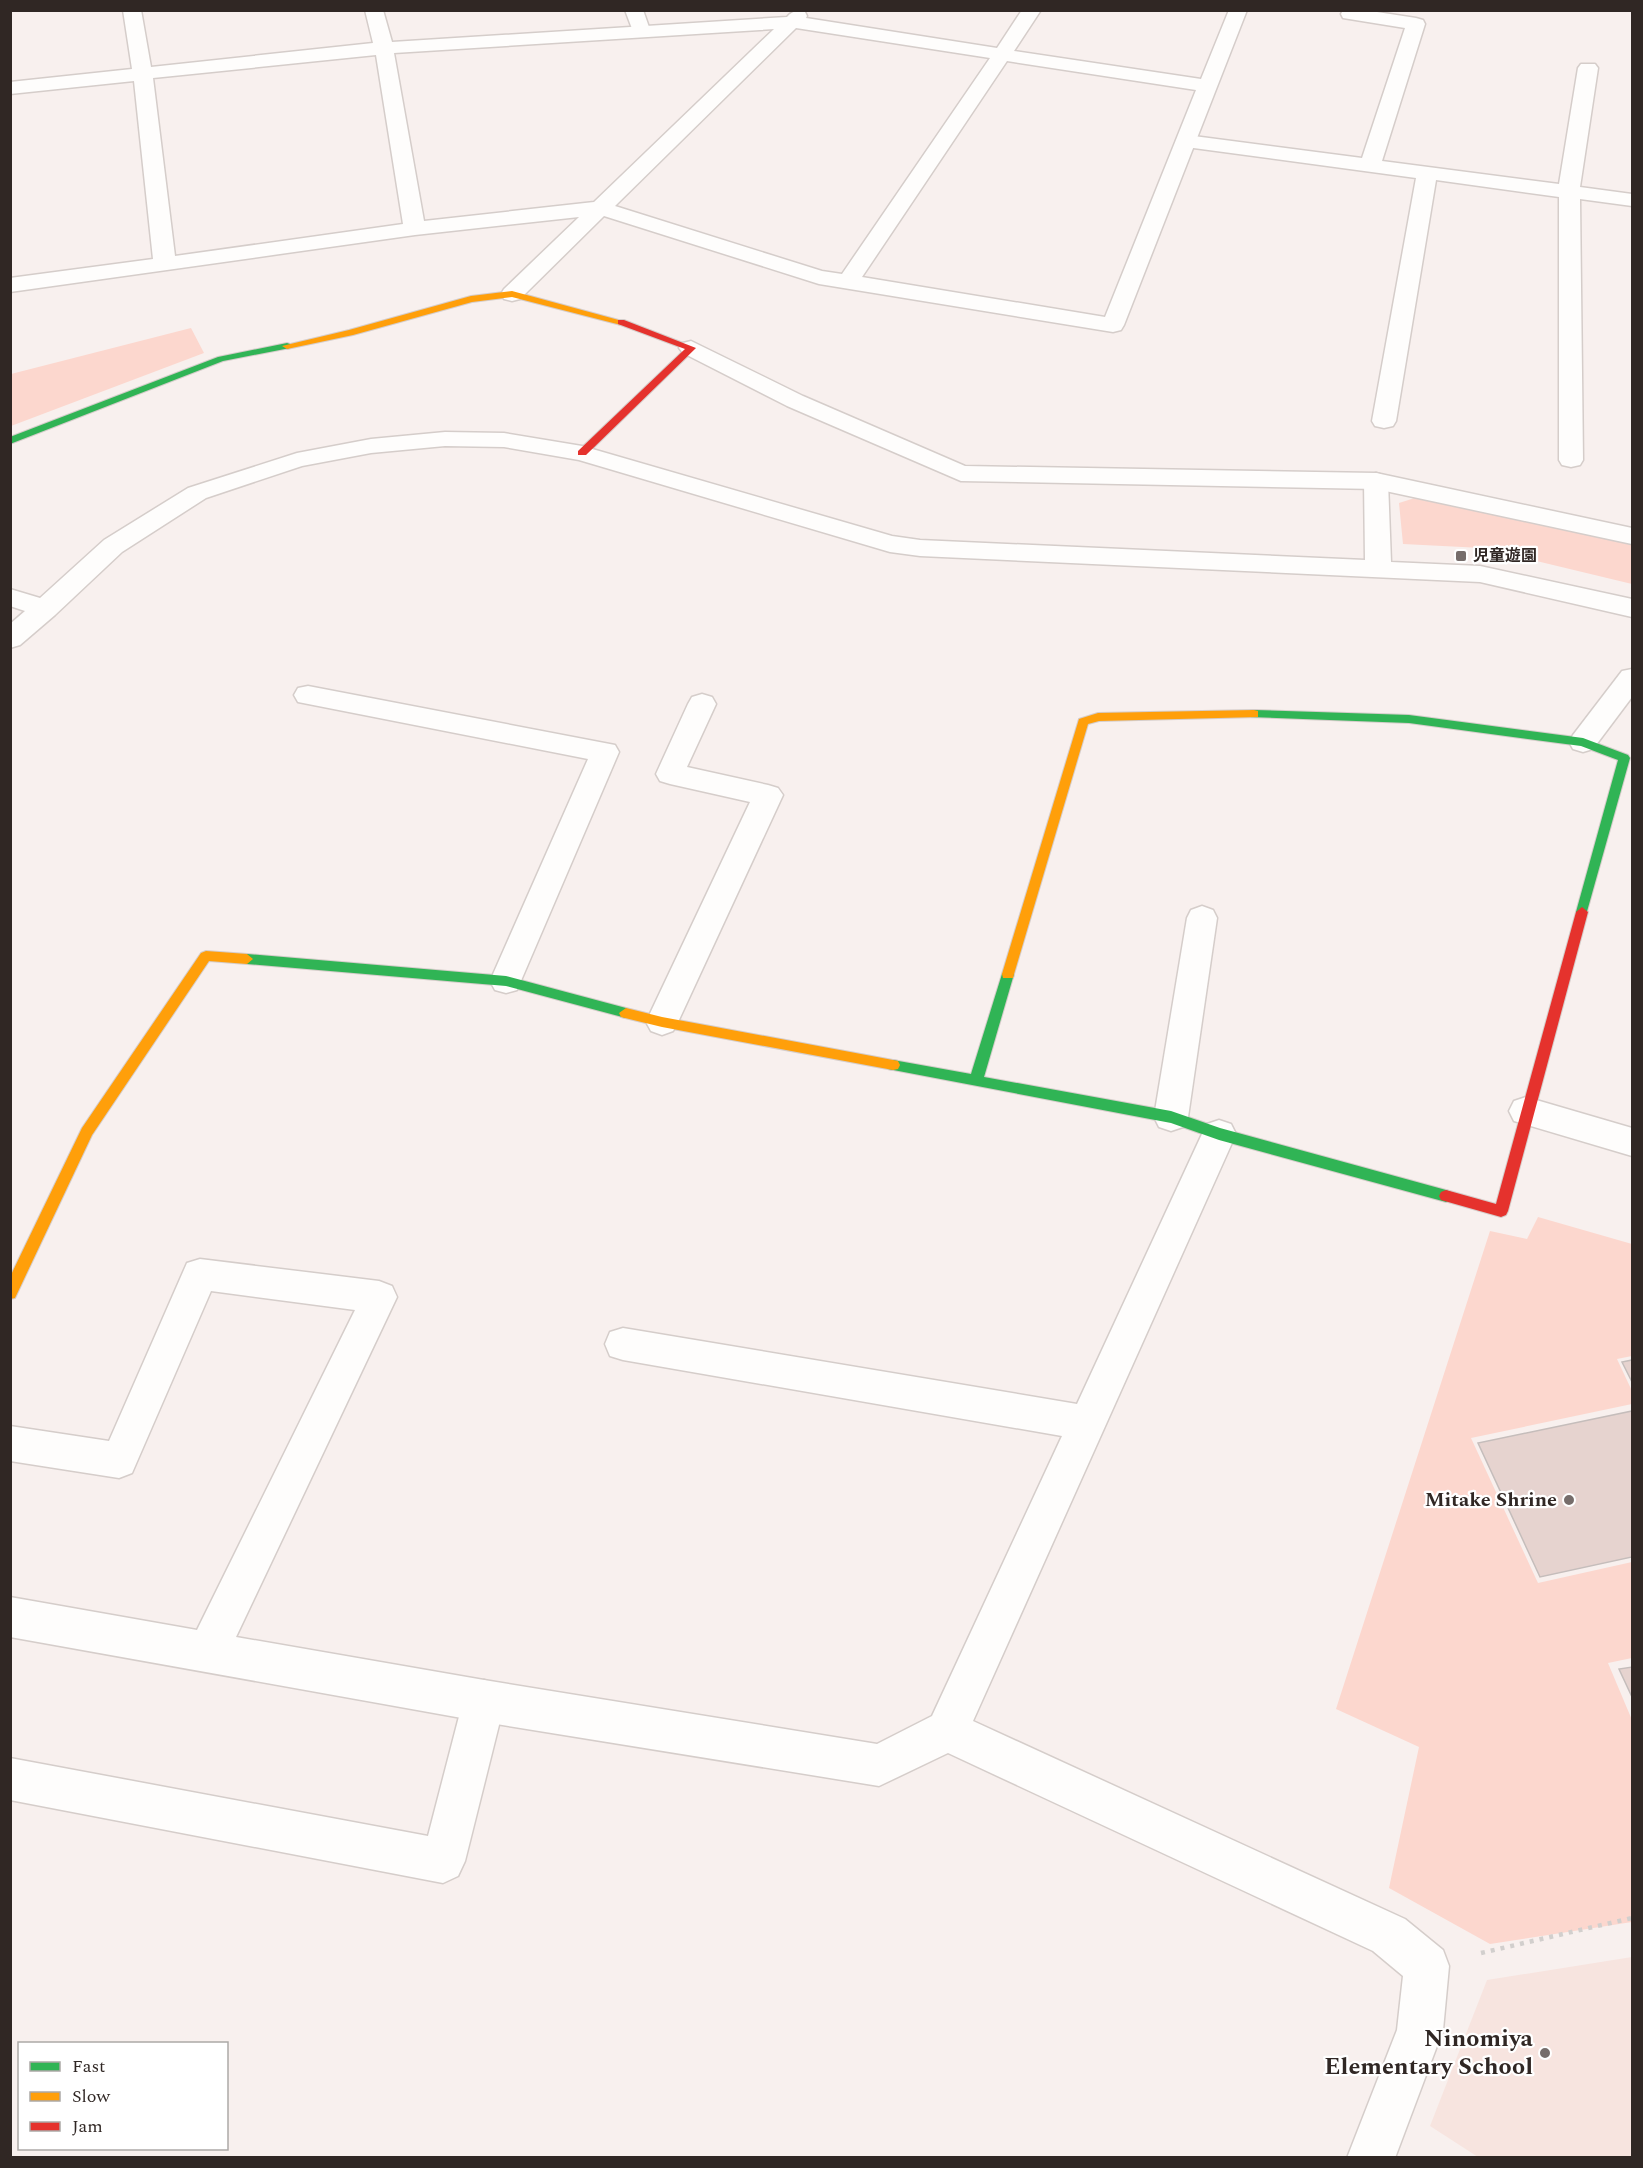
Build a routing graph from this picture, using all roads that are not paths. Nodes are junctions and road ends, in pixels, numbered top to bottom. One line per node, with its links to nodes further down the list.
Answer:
1 (132, 10): 12 (street)
2 (374, 10): 9 (street)
3 (634, 10): 8 (street)
4 (1032, 10): 10 (street)
5 (1238, 10): 13 (street)
6 (1350, 14): 16 (street)
7 (798, 16): 8 (street); 10 (street); 20 (street)
8 (641, 30): 9 (street)
9 (384, 48): 12 (street); 21 (street)
10 (1004, 54): 13 (street); 23 (street)
11 (1588, 68): 18 (street)
12 (143, 74): 14 (street); 22 (street)
13 (1207, 86): 15 (street)
14 (10, 88)
15 (1186, 141): 16 (street); 23 (street)
16 (1370, 165): 17 (street)
17 (1427, 172): 18 (street); 27 (street)
18 (1569, 190): 19 (street); 30 (street)
19 (1632, 200)
20 (600, 208): 21 (street); 23 (street); 25 (street)
21 (415, 229): 22 (street)
22 (165, 264): 24 (street)
23 (848, 282)
24 (10, 285)
25 (512, 294): 26 (street); 28 (street)
26 (691, 348): 29 (street); 31 (street)
27 (1384, 422)
28 (10, 441)
29 (582, 453): 33 (street); 36 (street)
30 (1571, 460)
31 (1376, 481): 32 (street); 33 (street)
32 (1632, 536)
33 (1378, 568): 35 (street)
34 (10, 597): 36 (street)
35 (1632, 608)
36 (46, 609): 37 (street)
37 (10, 639)
38 (1632, 678): 41 (street)
39 (309, 696): 43 (street)
40 (702, 704): 44 (street)
41 (1583, 742): 45 (street); 46 (street)
42 (1202, 918): 47 (street)
43 (506, 981): 44 (street); 50 (street)
44 (662, 1022): 45 (street)
45 (976, 1080): 47 (street)
46 (1526, 1111): 48 (street); 49 (street)
47 (1171, 1117): 48 (street)
48 (1219, 1134): 52 (street)
49 (1632, 1142)
50 (10, 1293)
51 (624, 1344): 52 (street)
52 (1088, 1423): 57 (street)
53 (10, 1443): 55 (street)
54 (13, 1625): 55 (street)
55 (208, 1652): 56 (street)
56 (484, 1701): 57 (street); 58 (street)
57 (947, 1731): 59 (street)
58 (10, 1779)
59 (1371, 2157)

